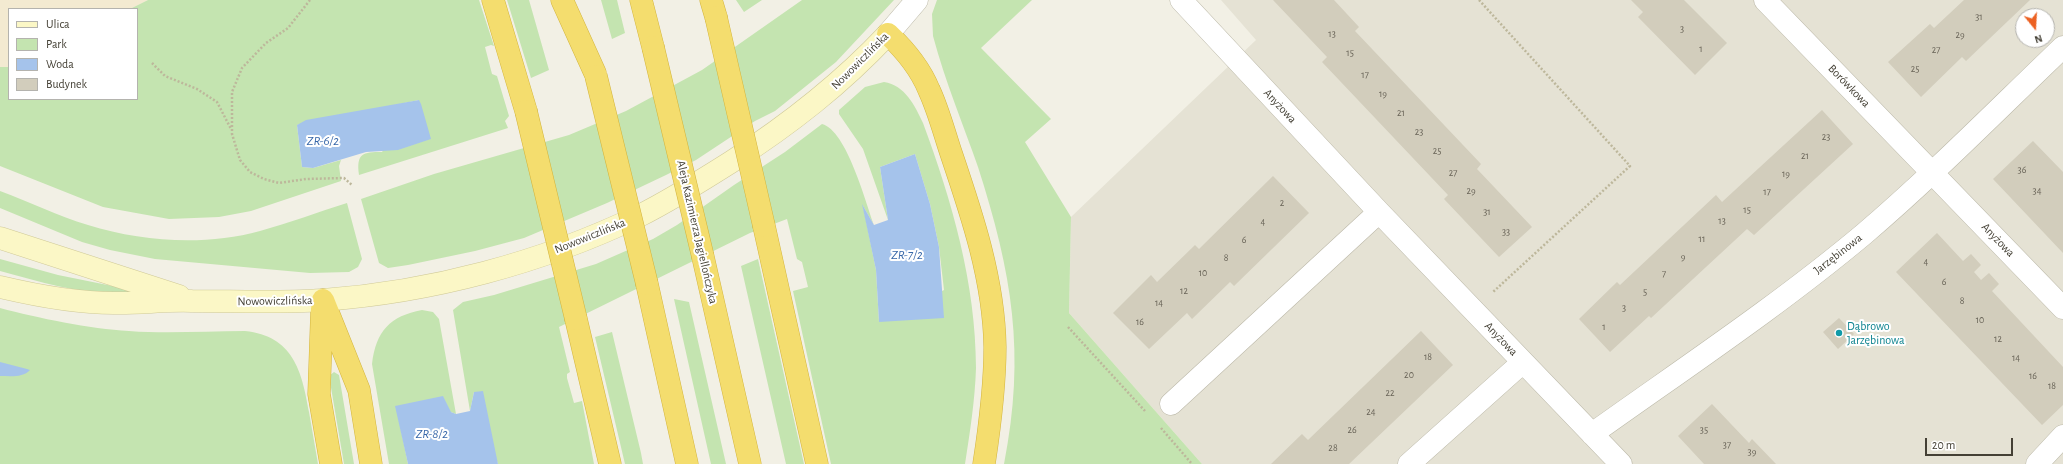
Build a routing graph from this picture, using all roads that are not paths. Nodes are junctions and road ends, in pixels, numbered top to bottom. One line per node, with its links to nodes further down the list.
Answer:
1 (493, 0): 25 (highway, bridge)
2 (562, 0): 11 (highway)
3 (575, 0): 11 (highway)
4 (641, 0): 27 (highway, Aleja Kazimierza Jagiellończyka, bridge)
5 (917, 0): 9 (street, Nowowiczlińska)
6 (1181, 0): 13 (street, Anyżowa)
7 (1765, 0): 12 (street, Borówkowa)
8 (714, 9): 28 (highway, bridge)
9 (888, 34): 17 (main road, Nowowiczlińska); 29 (highway)
10 (2063, 47): 12 (street, Jarzębinowa)
11 (595, 74): 26 (highway, bridge)
12 (1933, 171): 18 (street, Anyżowa); 21 (street, Jarzębinowa)
13 (1378, 212): 19 (street, Anyżowa); 20 (street)
14 (0, 238): 16 (main road, Nowowiczlińska)
15 (0, 287): 16 (main road, Nowowiczlińska)
16 (191, 300): 17 (main road, Nowowiczlińska)
17 (323, 300): 23 (highway); 24 (highway)
18 (2063, 308)
19 (1523, 362): 21 (street, Anyżowa); 30 (street, Anyżowa)
20 (1171, 404)
21 (1592, 434): 31 (street, Anyżowa)
22 (2063, 436): 32 (street)
23 (331, 464)
24 (371, 464)
25 (610, 464)
26 (687, 464)
27 (750, 464)
28 (817, 464)
29 (984, 464)
30 (1410, 464)
31 (1620, 464)
32 (2037, 464)

